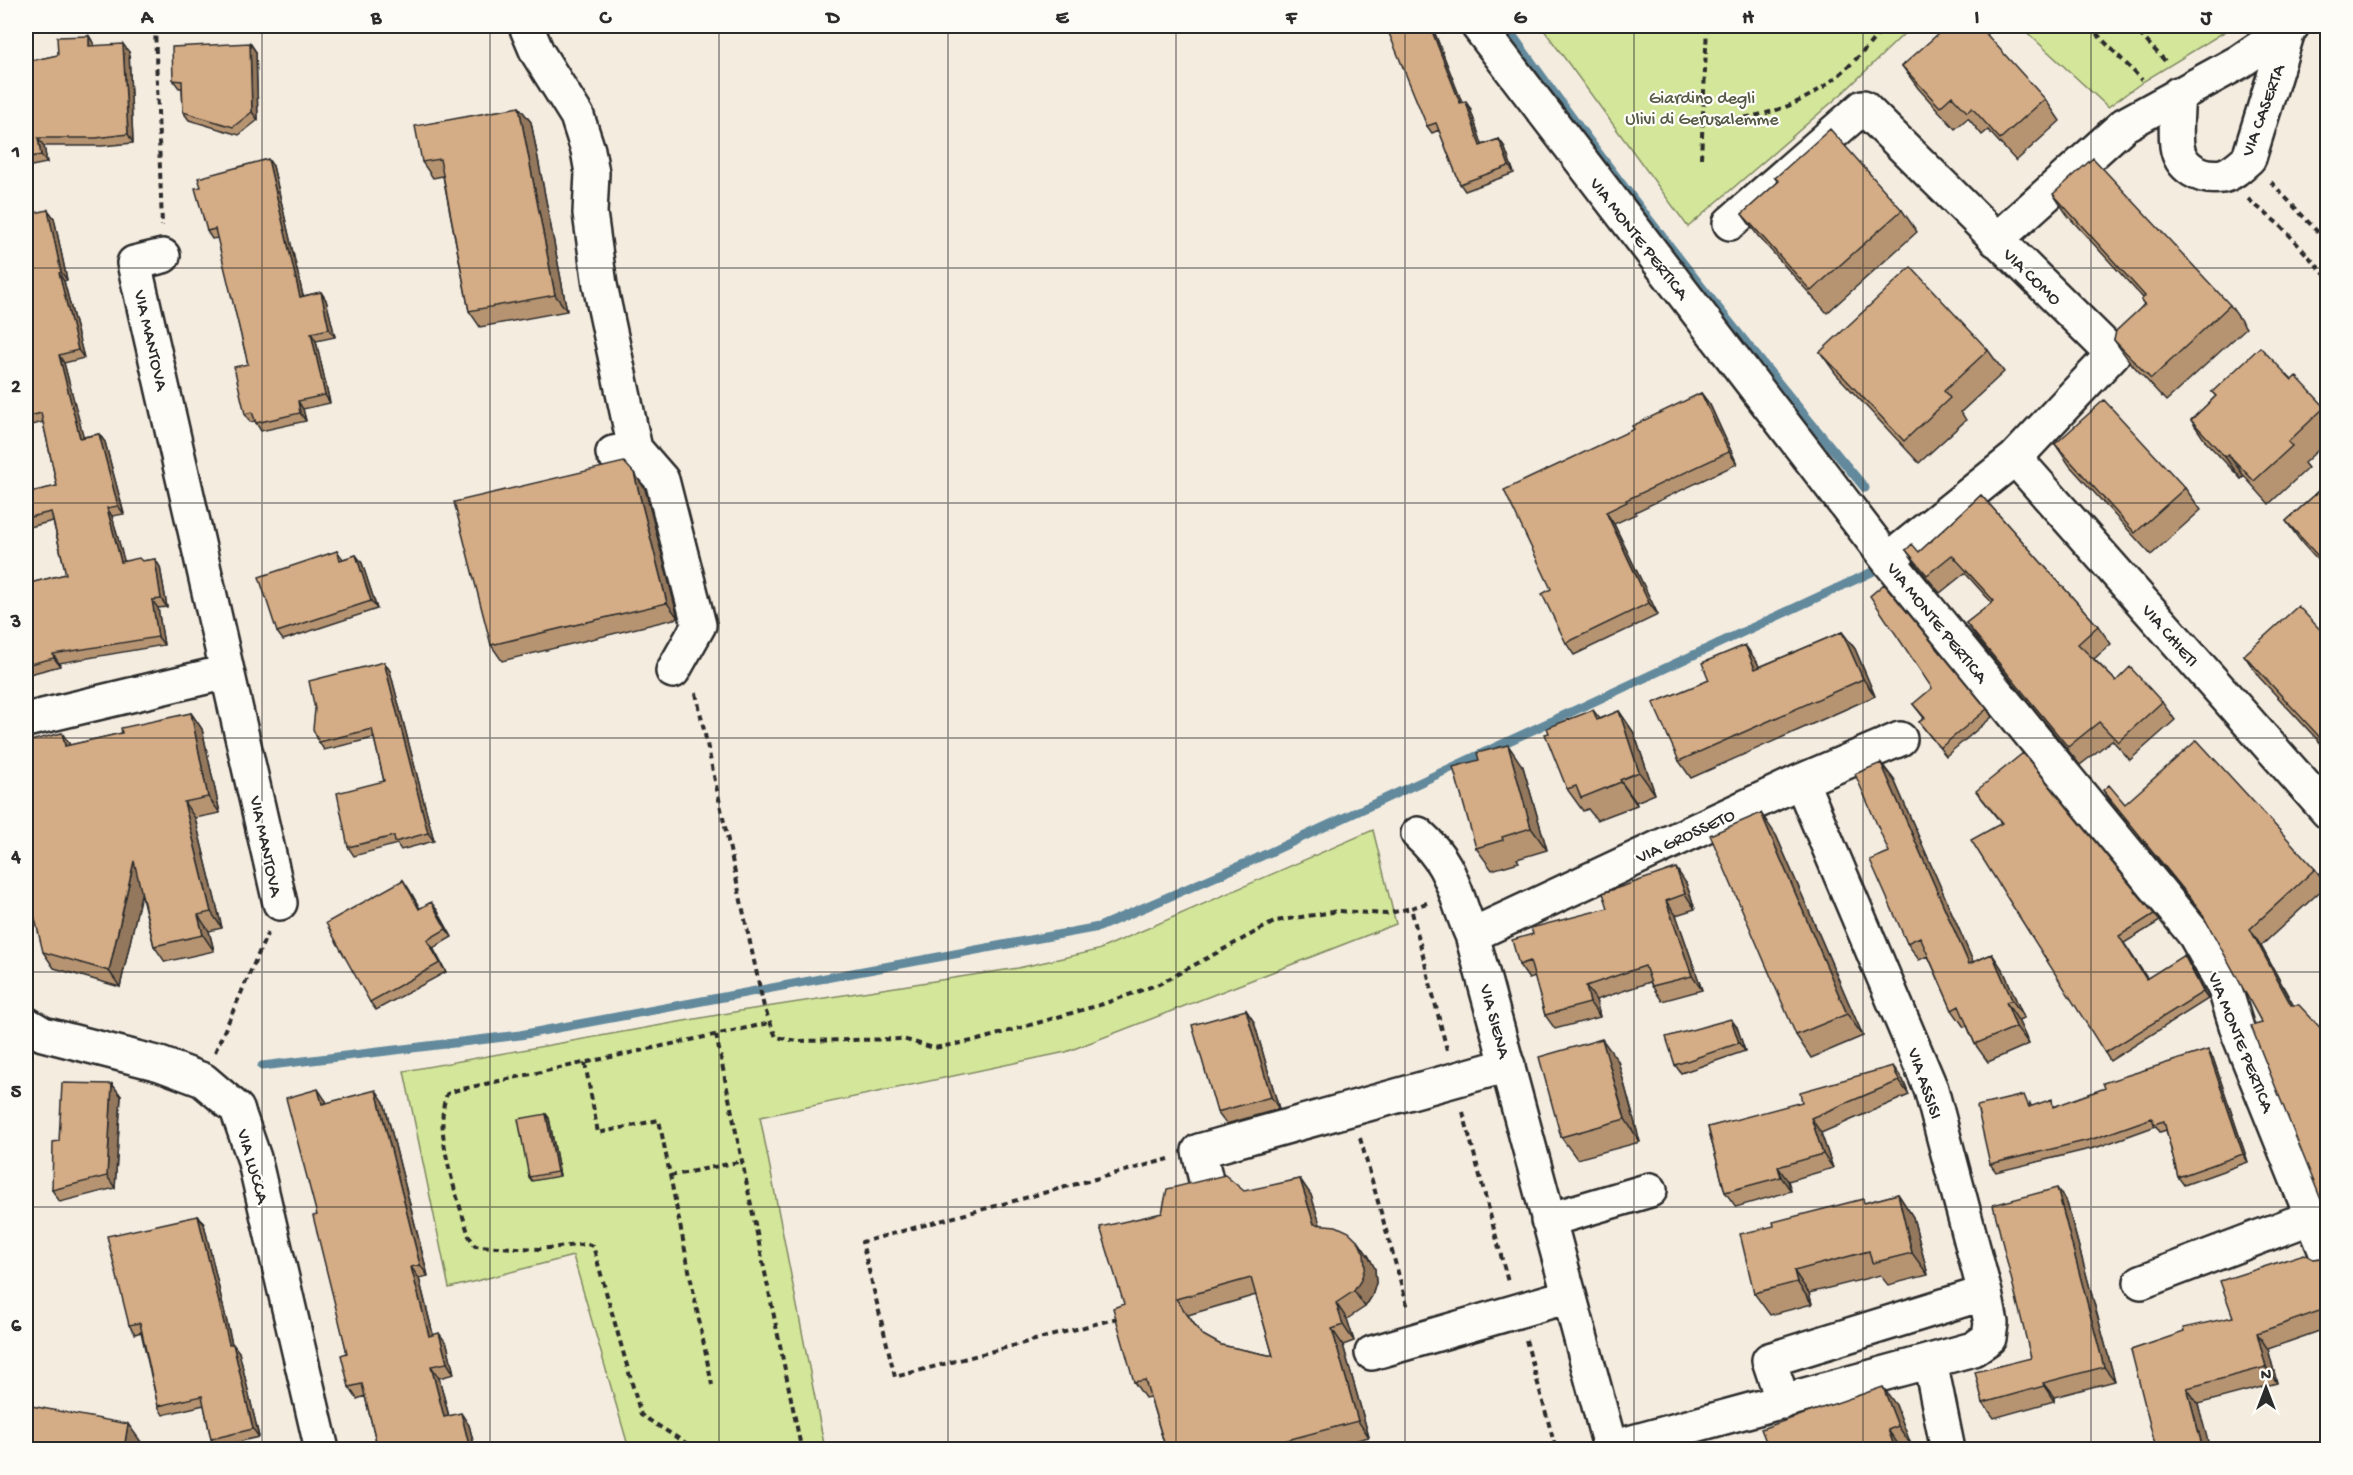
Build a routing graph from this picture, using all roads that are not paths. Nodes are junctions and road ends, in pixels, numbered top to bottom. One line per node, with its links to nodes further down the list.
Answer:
1 (526, 26): 10 (street)
2 (1478, 26): 9 (street, VIA MONTE PERTICA)
3 (2291, 27): 4 (street, VIA CASERTA); 4 (street, VIA CASERTA)
4 (2177, 95): 6 (street, VIA CASERTA)
5 (1730, 223): 6 (street, VIA COMO)
6 (1996, 240): 8 (street, VIA COMO)
7 (163, 256): 11 (street, VIA MANTOVA)
8 (2015, 458): 9 (street, VIA COMO); 15 (street, VIA CHIETI)
9 (1888, 560): 23 (street, VIA MONTE PERTICA)
10 (680, 659)
11 (227, 672): 12 (street); 17 (street, VIA MANTOVA)
12 (26, 720)
13 (1900, 739): 14 (street, VIA GROSSETO)
14 (1802, 781): 18 (street, VIA GROSSETO); 27 (street, VIA ASSISI)
15 (2328, 812)
16 (1418, 834): 18 (street, VIA SIENA)
17 (280, 903)
18 (1473, 935): 20 (street, VIA SIENA)
19 (26, 1024): 32 (street, VIA LUCCA)
20 (1508, 1065): 21 (street); 24 (street, VIA SIENA)
21 (1202, 1166)
22 (1650, 1190): 24 (street)
23 (2312, 1217): 25 (street, VIA MONTE PERTICA); 26 (street)
24 (1548, 1220): 28 (street, VIA SIENA)
25 (2328, 1257)
26 (2141, 1282)
27 (1985, 1293): 30 (street, VIA ASSISI); 31 (street)
28 (1569, 1296): 29 (street); 33 (street, VIA SIENA)
29 (1372, 1353)
30 (1930, 1361): 31 (street, VIA ASSISI); 34 (street)
31 (1784, 1402): 33 (street, VIA ASSISI)
32 (322, 1449)
33 (1611, 1449)
34 (1948, 1449)

